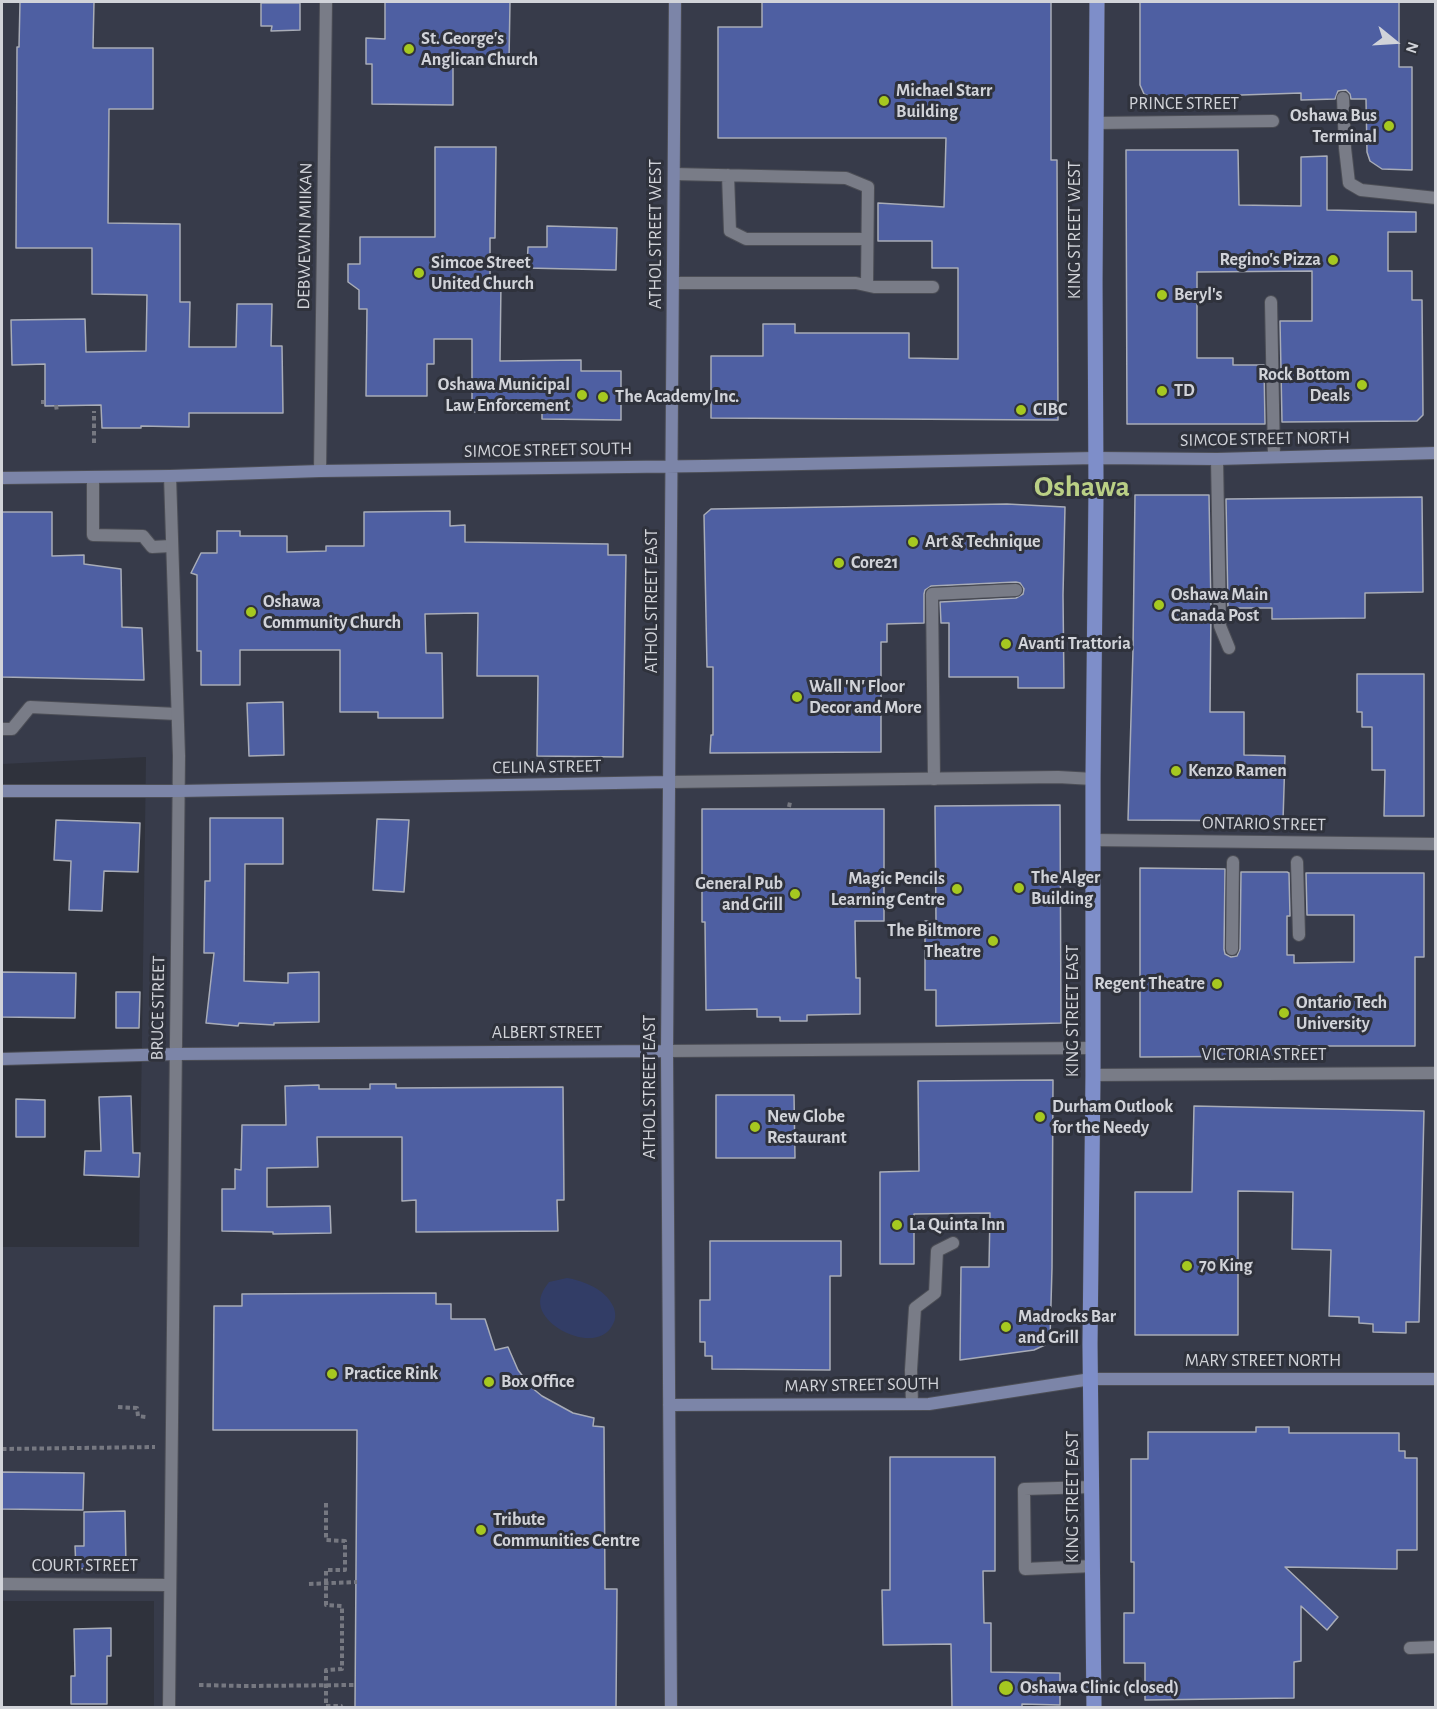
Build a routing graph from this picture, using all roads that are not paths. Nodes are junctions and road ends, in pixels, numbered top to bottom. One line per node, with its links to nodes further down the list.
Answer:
1 (326, 2): 20 (street, DEBWEWIN MIIKAN)
2 (675, 2): 7 (main road, ATHOL STREET WEST)
3 (1097, 2): 6 (main road, KING STREET WEST)
4 (1343, 98): 9 (street)
5 (1273, 122): 6 (street, PRINCE STREET)
6 (1095, 123): 17 (main road, KING STREET WEST)
7 (674, 174): 8 (street); 11 (main road, ATHOL STREET WEST)
8 (728, 175): 10 (street); 10 (street)
9 (1436, 198)
10 (867, 239): 12 (street)
11 (674, 283): 12 (street); 19 (main road, ATHOL STREET WEST)
12 (867, 285): 13 (street)
13 (933, 287)
14 (1271, 302): 16 (street)
15 (1436, 453): 16 (main road, SIMCOE STREET NORTH)
16 (1274, 456): 18 (main road, SIMCOE STREET NORTH)
17 (1095, 458): 18 (main road, SIMCOE STREET NORTH); 19 (main road, SIMCOE STREET SOUTH); 29 (main road, KING STREET EAST)
18 (1217, 459): 26 (street)
19 (672, 466): 20 (main road, SIMCOE STREET SOUTH); 31 (main road, ATHOL STREET EAST)
20 (320, 471): 21 (main road, SIMCOE STREET SOUTH)
21 (170, 476): 22 (main road, SIMCOE STREET SOUTH); 24 (street, BRUCE STREET)
22 (93, 477): 23 (main road, SIMCOE STREET SOUTH); 24 (street)
23 (2, 478)
24 (171, 546): 27 (street, BRUCE STREET)
25 (1016, 590): 30 (street)
26 (1229, 648)
27 (177, 714): 28 (street); 33 (street, BRUCE STREET)
28 (2, 729)
29 (1093, 778): 30 (street, CELINA STREET); 34 (main road, KING STREET EAST)
30 (934, 779): 31 (street, CELINA STREET)
31 (669, 782): 33 (main road, CELINA STREET); 41 (main road, ATHOL STREET EAST)
32 (2, 791): 33 (main road, CELINA STREET)
33 (179, 791): 42 (street, BRUCE STREET)
34 (1093, 840): 35 (street, ONTARIO STREET); 40 (main road, KING STREET EAST)
35 (1436, 844)
36 (1233, 862): 39 (street)
37 (1297, 862): 38 (street)
38 (1299, 935)
39 (1232, 949)
40 (1093, 1048): 41 (street, ALBERT STREET); 45 (main road, KING STREET EAST)
41 (667, 1051): 42 (main road, ALBERT STREET); 50 (main road, ATHOL STREET EAST)
42 (176, 1054): 43 (main road, ALBERT STREET); 54 (street, BRUCE STREET)
43 (2, 1059)
44 (1436, 1072): 45 (street, VICTORIA STREET)
45 (1093, 1075): 47 (main road, KING STREET EAST)
46 (953, 1243): 49 (street)
47 (1091, 1379): 48 (main road, MARY STREET NORTH); 49 (main road, MARY STREET SOUTH); 51 (main road, KING STREET EAST)
48 (1436, 1379)
49 (912, 1404): 50 (main road, MARY STREET SOUTH)
50 (669, 1405): 58 (main road, ATHOL STREET EAST)
51 (1092, 1487): 52 (main road, KING STREET EAST); 52 (street)
52 (1093, 1566): 59 (main road, KING STREET EAST)
53 (2, 1584): 54 (street, COURT STREET)
54 (169, 1585): 57 (street, BRUCE STREET)
55 (1436, 1647): 56 (street)
56 (1410, 1648)
57 (169, 1707)
58 (670, 1707)
59 (1094, 1707)

